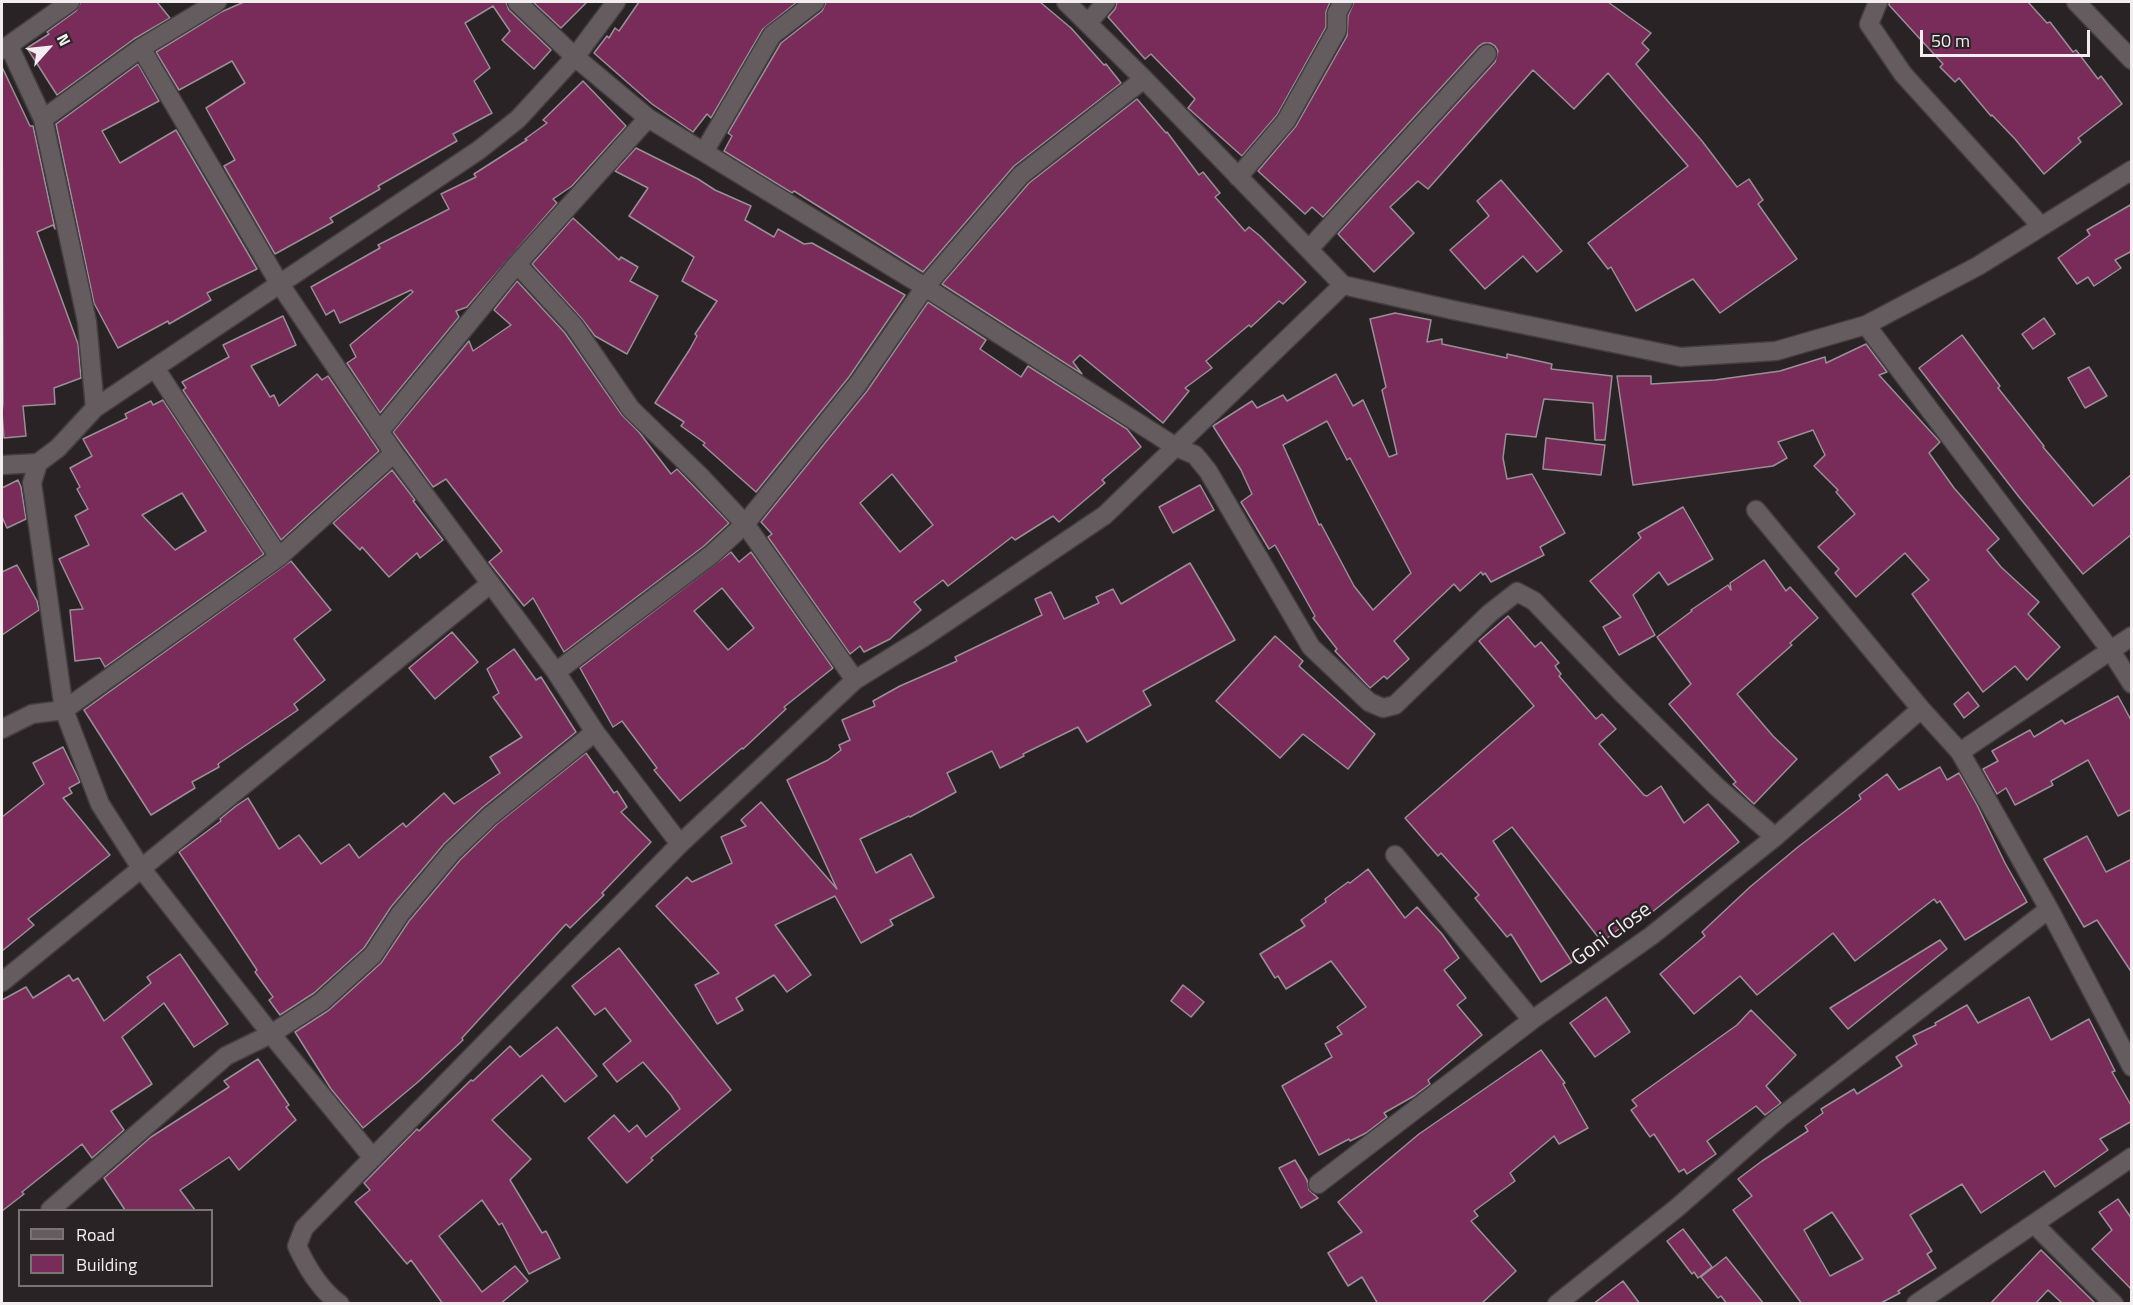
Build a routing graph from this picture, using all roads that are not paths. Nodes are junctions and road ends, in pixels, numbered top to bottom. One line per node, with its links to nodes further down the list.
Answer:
1 (70, 2): 12 (street)
2 (217, 2): 13 (street)
3 (517, 2): 15 (street)
4 (616, 2): 15 (street)
5 (815, 2): 20 (street)
6 (1066, 2): 11 (street)
7 (1106, 2): 11 (street)
8 (1343, 2): 22 (street)
9 (1878, 2): 23 (street)
10 (2076, 2): 16 (street)
11 (1088, 23): 17 (street)
12 (5, 48): 19 (street)
13 (141, 48): 19 (street); 26 (street)
14 (1487, 54): 24 (street)
15 (575, 57): 18 (street); 26 (street)
16 (2132, 60)
17 (1144, 79): 22 (street); 28 (street)
18 (648, 118): 20 (street); 25 (street)
19 (43, 119): 31 (street)
20 (704, 152): 28 (street)
21 (2132, 170): 23 (street)
22 (1238, 177): 24 (street)
23 (2041, 226): 29 (street)
24 (1310, 249): 27 (street)
25 (517, 264): 32 (street); 38 (street)
26 (279, 283): 30 (street); 32 (street)
27 (1343, 285): 29 (street); 33 (street)
28 (925, 287): 33 (street); 38 (street)
29 (1866, 325): 42 (street)
30 (155, 368): 31 (street); 39 (street)
31 (95, 408): 35 (street)
32 (379, 432): 34 (street)
33 (1176, 447): 44 (street); 51 (street)
34 (394, 453): 39 (street); 40 (street)
35 (38, 463): 36 (street); 47 (street)
36 (2, 465)
37 (1756, 510): 46 (street)
38 (745, 524): 43 (street); 44 (street)
39 (279, 557): 47 (street)
40 (490, 584): 43 (street); 54 (street)
41 (2132, 636): 42 (street)
42 (2111, 651): 45 (street); 50 (street)
43 (556, 672): 49 (street)
44 (855, 680): 52 (street)
45 (2132, 684)
46 (1921, 709): 50 (street); 51 (street, Goni Close)
47 (64, 710): 48 (street); 54 (street)
48 (2, 729)
49 (595, 732): 52 (street); 58 (street)
50 (1960, 752): 55 (street)
51 (1775, 837): 57 (street, Goni Close)
52 (680, 844): 61 (street)
53 (1395, 855): 57 (street)
54 (141, 867): 56 (street); 58 (street)
55 (2049, 909): 59 (street); 66 (street)
56 (2, 982)
57 (1532, 1020): 62 (street, Goni Close)
58 (271, 1034): 61 (street); 63 (street)
59 (2132, 1067)
60 (2132, 1156): 64 (street)
61 (373, 1158): 65 (street)
62 (1318, 1184)
63 (51, 1209)
64 (2034, 1224): 67 (street); 68 (street)
65 (340, 1304)
66 (1557, 1304)
67 (1916, 1304)
68 (2114, 1304)

